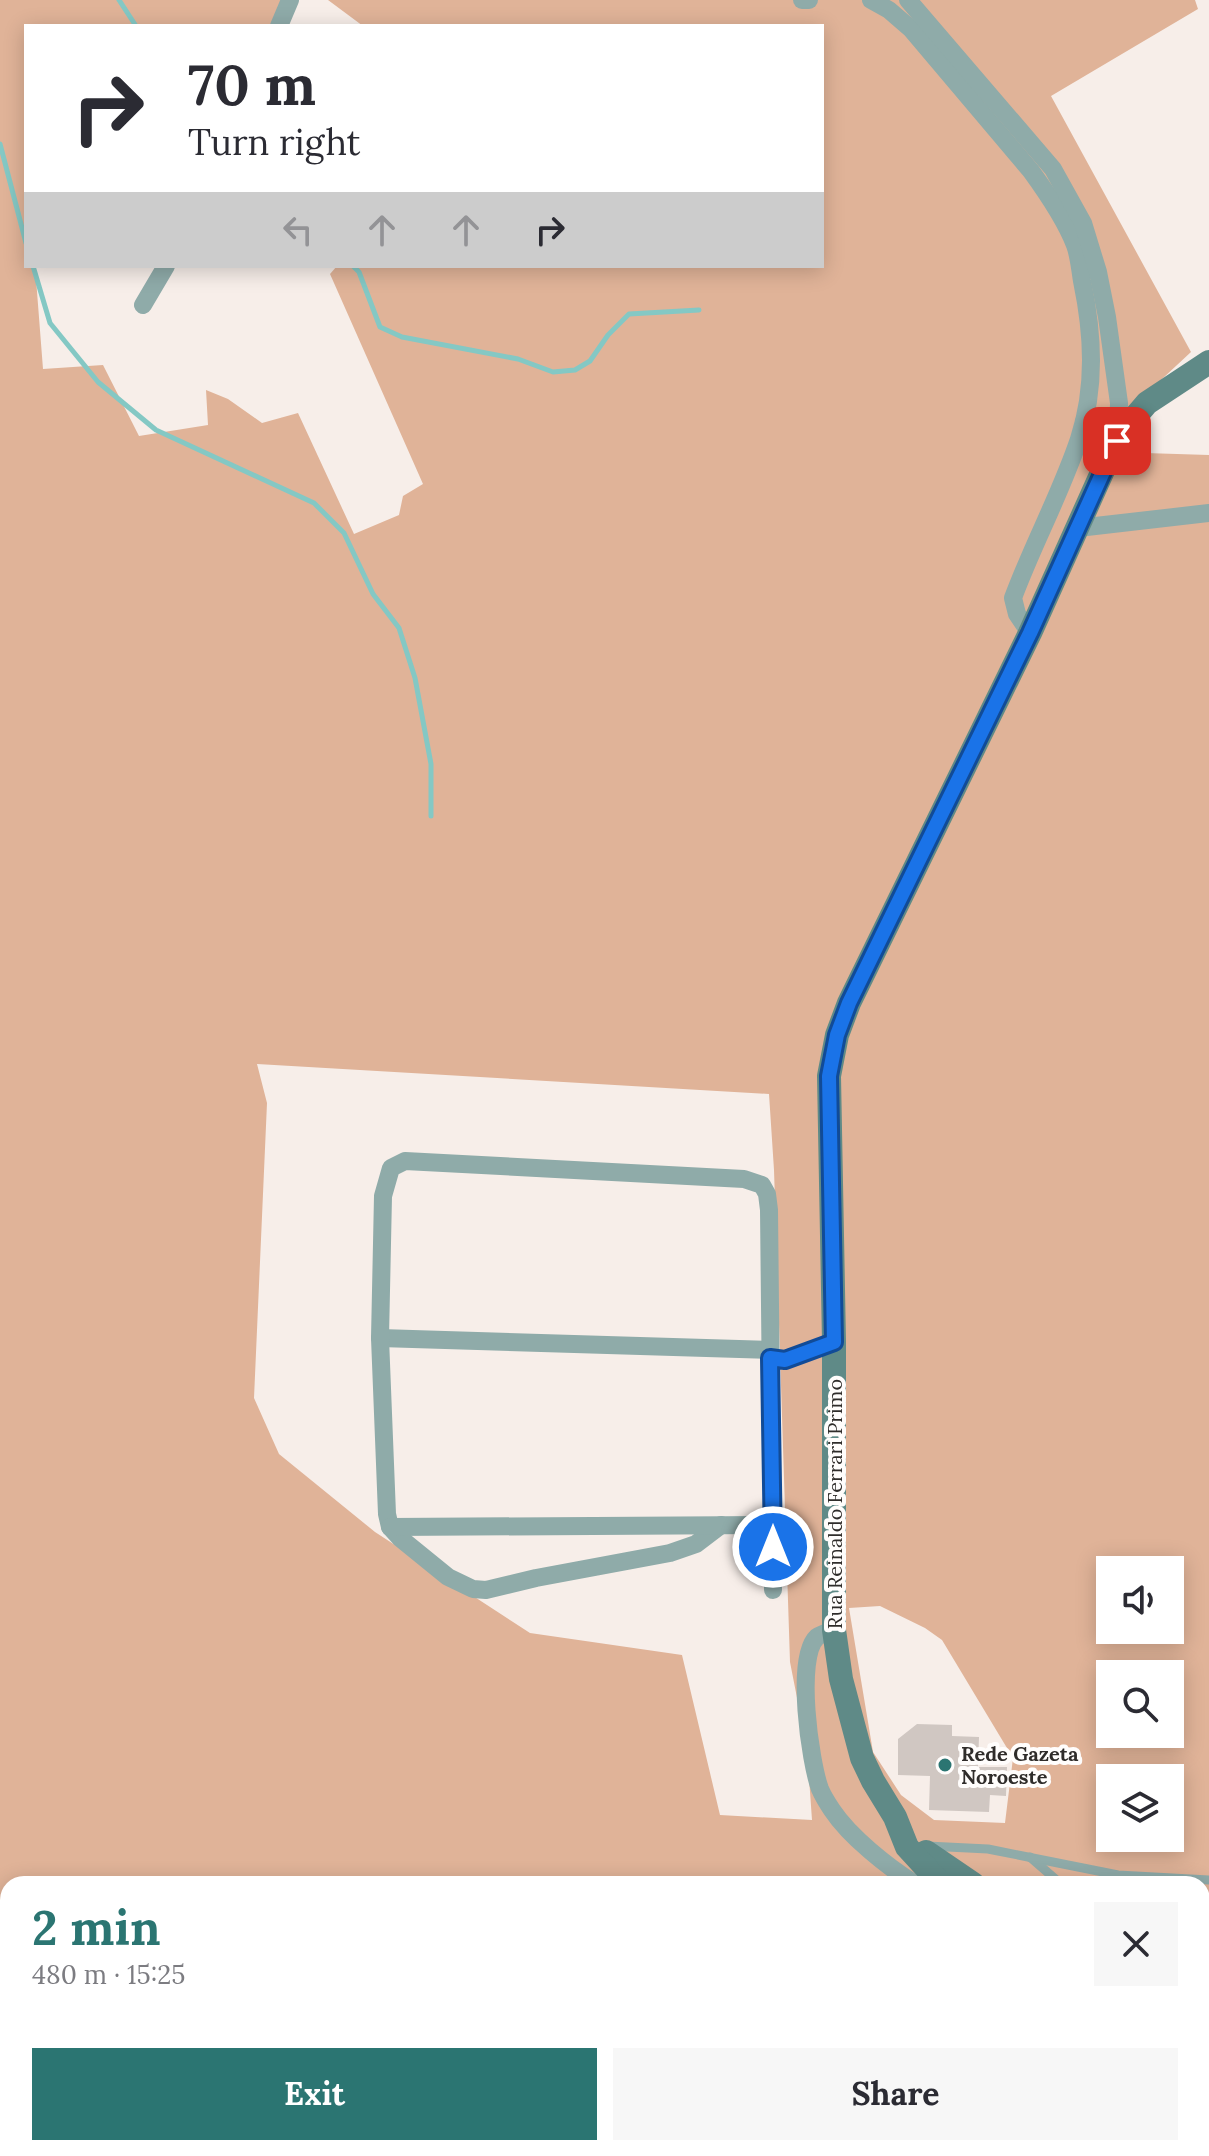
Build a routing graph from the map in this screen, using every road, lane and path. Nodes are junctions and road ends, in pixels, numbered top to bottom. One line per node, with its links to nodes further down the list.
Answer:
1 (290, 0): 4 (street)
2 (871, 0): 8 (street)
3 (908, 0): 9 (street)
4 (280, 24)
5 (165, 268): 6 (street)
6 (143, 305)
7 (1209, 362): 9 (street, Rua Reinaldo Ferrari Primo)
8 (1084, 421): 9 (street); 12 (street)
9 (1118, 439): 11 (street, Rua Reinaldo Ferrari Primo)
10 (1209, 513): 11 (street)
11 (1078, 528): 12 (street, Rua Reinaldo Ferrari Primo)
12 (1030, 633): 14 (street, Rua Reinaldo Ferrari Primo)
13 (380, 1338): 15 (street); 15 (street); 18 (street)
14 (834, 1342): 15 (street); 20 (street, Rua Reinaldo Ferrari Primo)
15 (770, 1354): 17 (street)
16 (721, 1525): 17 (street); 18 (street); 18 (street)
17 (773, 1525): 19 (street)
18 (390, 1527)
19 (773, 1590)
20 (834, 1630): 21 (street, Rua Reinaldo Ferrari Primo); 23 (street)
21 (908, 1841): 22 (lane); 24 (street, Rua Reinaldo Ferrari Primo); 25 (street)
22 (1030, 1857): 26 (lane); 27 (lane)
23 (902, 1876)
24 (935, 1876)
25 (961, 1876)
26 (1052, 1876)
27 (1136, 1876)

